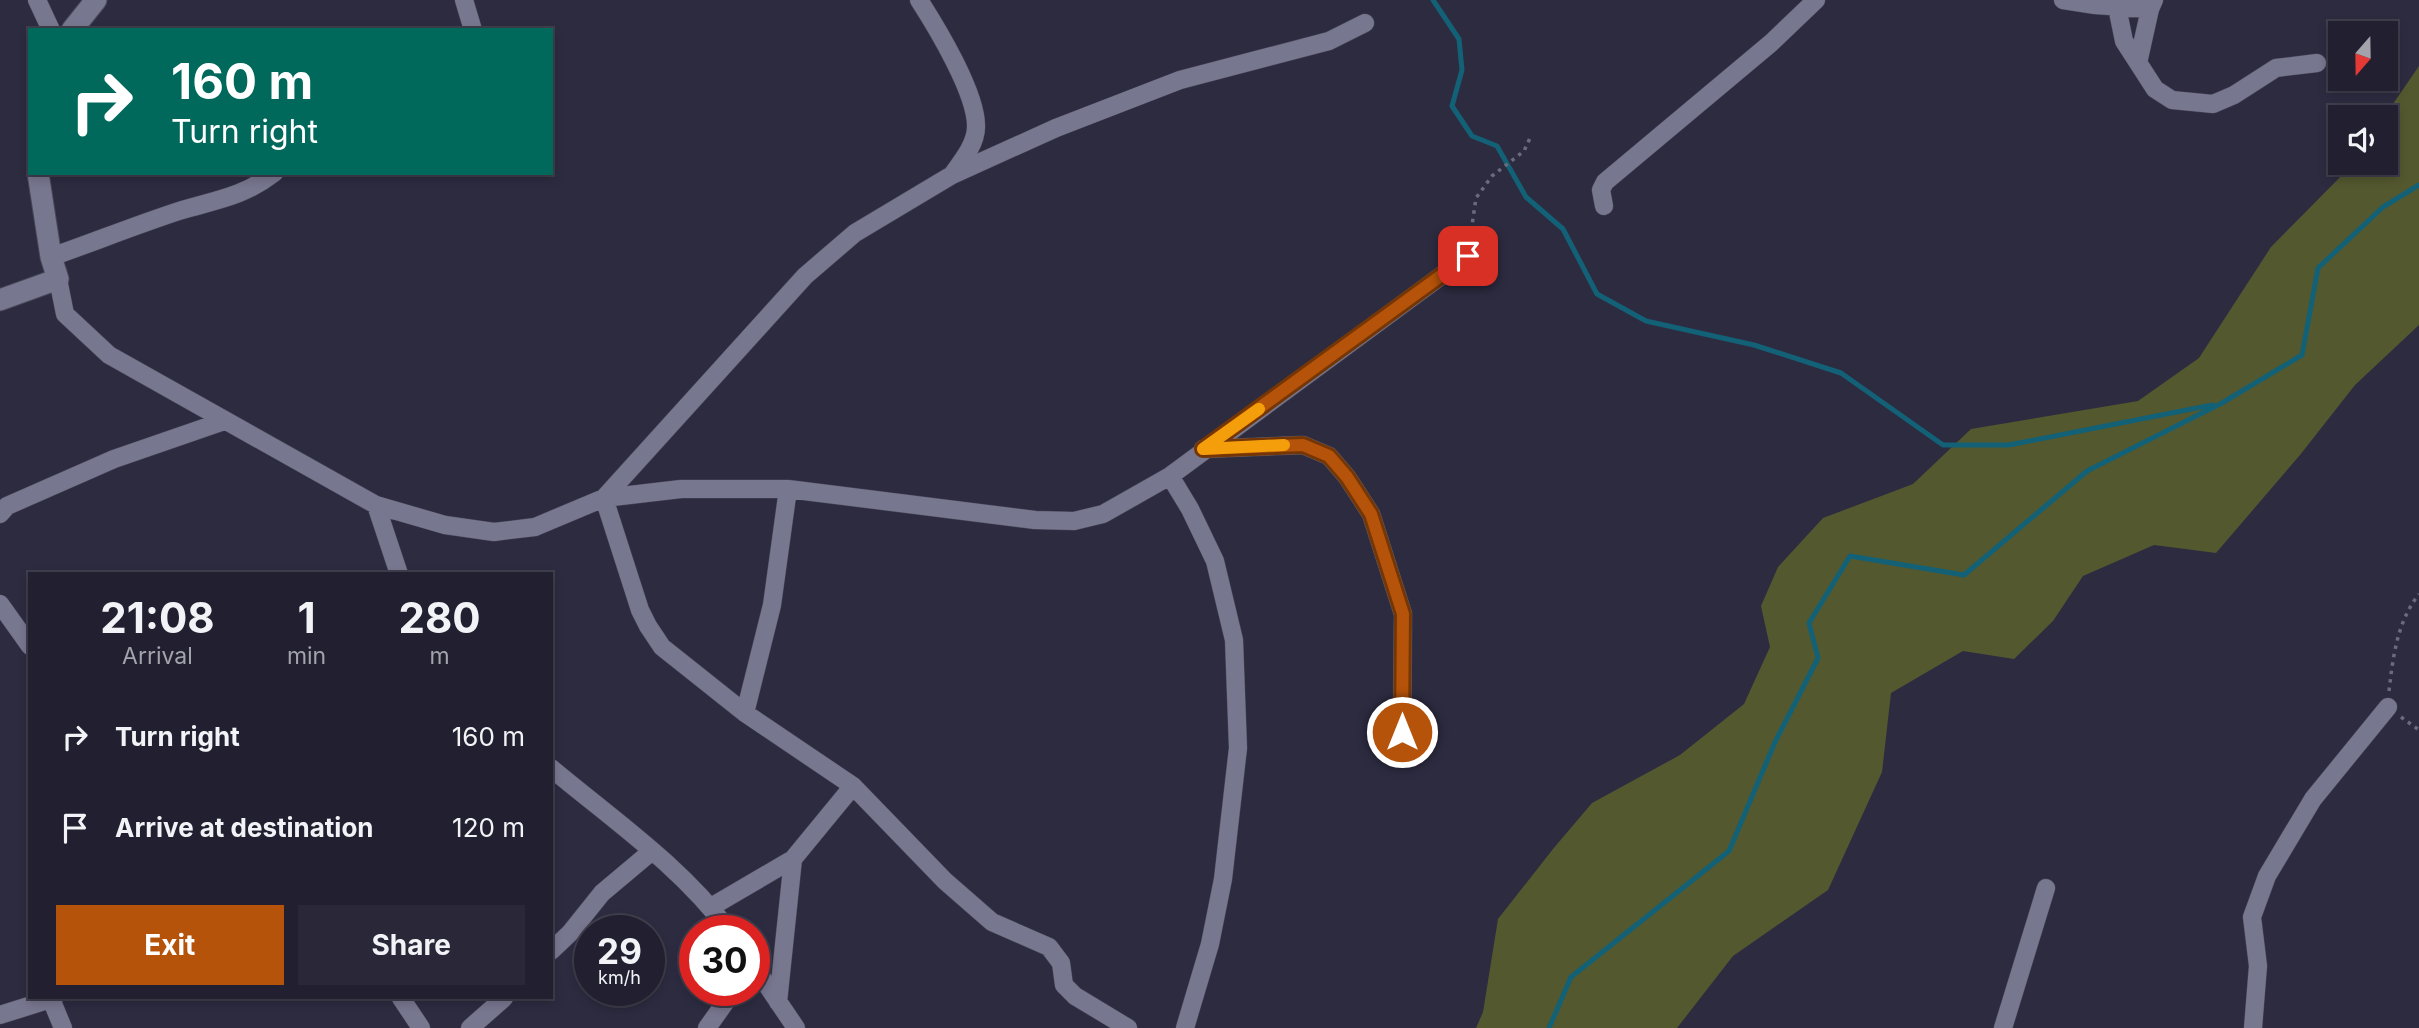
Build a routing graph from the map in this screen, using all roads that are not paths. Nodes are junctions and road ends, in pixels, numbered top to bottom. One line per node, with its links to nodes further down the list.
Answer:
1 (37, 0): 10 (street)
2 (96, 0): 11 (street)
3 (464, 0): 12 (street)
4 (919, 0): 17 (street)
5 (1816, 0): 18 (street)
6 (2063, 0): 8 (street)
7 (2152, 4): 8 (street); 13 (street)
8 (2117, 7): 13 (street)
9 (1365, 23): 17 (street)
10 (50, 28)
11 (74, 28)
12 (472, 28)
13 (2138, 63): 14 (street)
14 (2317, 63)
15 (38, 175): 20 (street)
16 (271, 175): 20 (street)
17 (953, 175): 27 (street)
18 (1604, 206)
19 (1468, 256): 24 (street)
20 (51, 257): 21 (street)
21 (58, 279): 22 (street); 23 (street)
22 (0, 300)
23 (224, 421): 28 (street); 29 (street)
24 (1203, 449): 25 (street); 35 (street)
25 (1170, 475): 26 (street); 58 (street)
26 (788, 489): 27 (street); 34 (street)
27 (604, 498): 28 (street); 34 (street)
28 (376, 505): 30 (street)
29 (0, 514)
30 (398, 572)
31 (0, 604): 32 (street)
32 (28, 643)
33 (2388, 707): 60 (street)
34 (745, 713): 37 (street)
35 (1402, 732)
36 (553, 770): 38 (street)
37 (853, 786): 39 (street); 57 (street)
38 (652, 851): 41 (street); 43 (street)
39 (793, 859): 41 (street); 49 (street)
40 (2046, 888): 59 (street)
41 (711, 907): 42 (street)
42 (717, 915)
43 (553, 949)
44 (770, 990): 49 (street)
45 (49, 999): 51 (street)
46 (52, 999): 52 (street)
47 (402, 999): 53 (street)
48 (503, 999): 54 (street)
49 (778, 1002): 56 (street)
50 (723, 1006): 55 (street)
51 (0, 1014)
52 (63, 1028)
53 (421, 1028)
54 (470, 1028)
55 (707, 1028)
56 (796, 1028)
57 (1128, 1028)
58 (1185, 1028)
59 (2003, 1028)
60 (2253, 1028)

